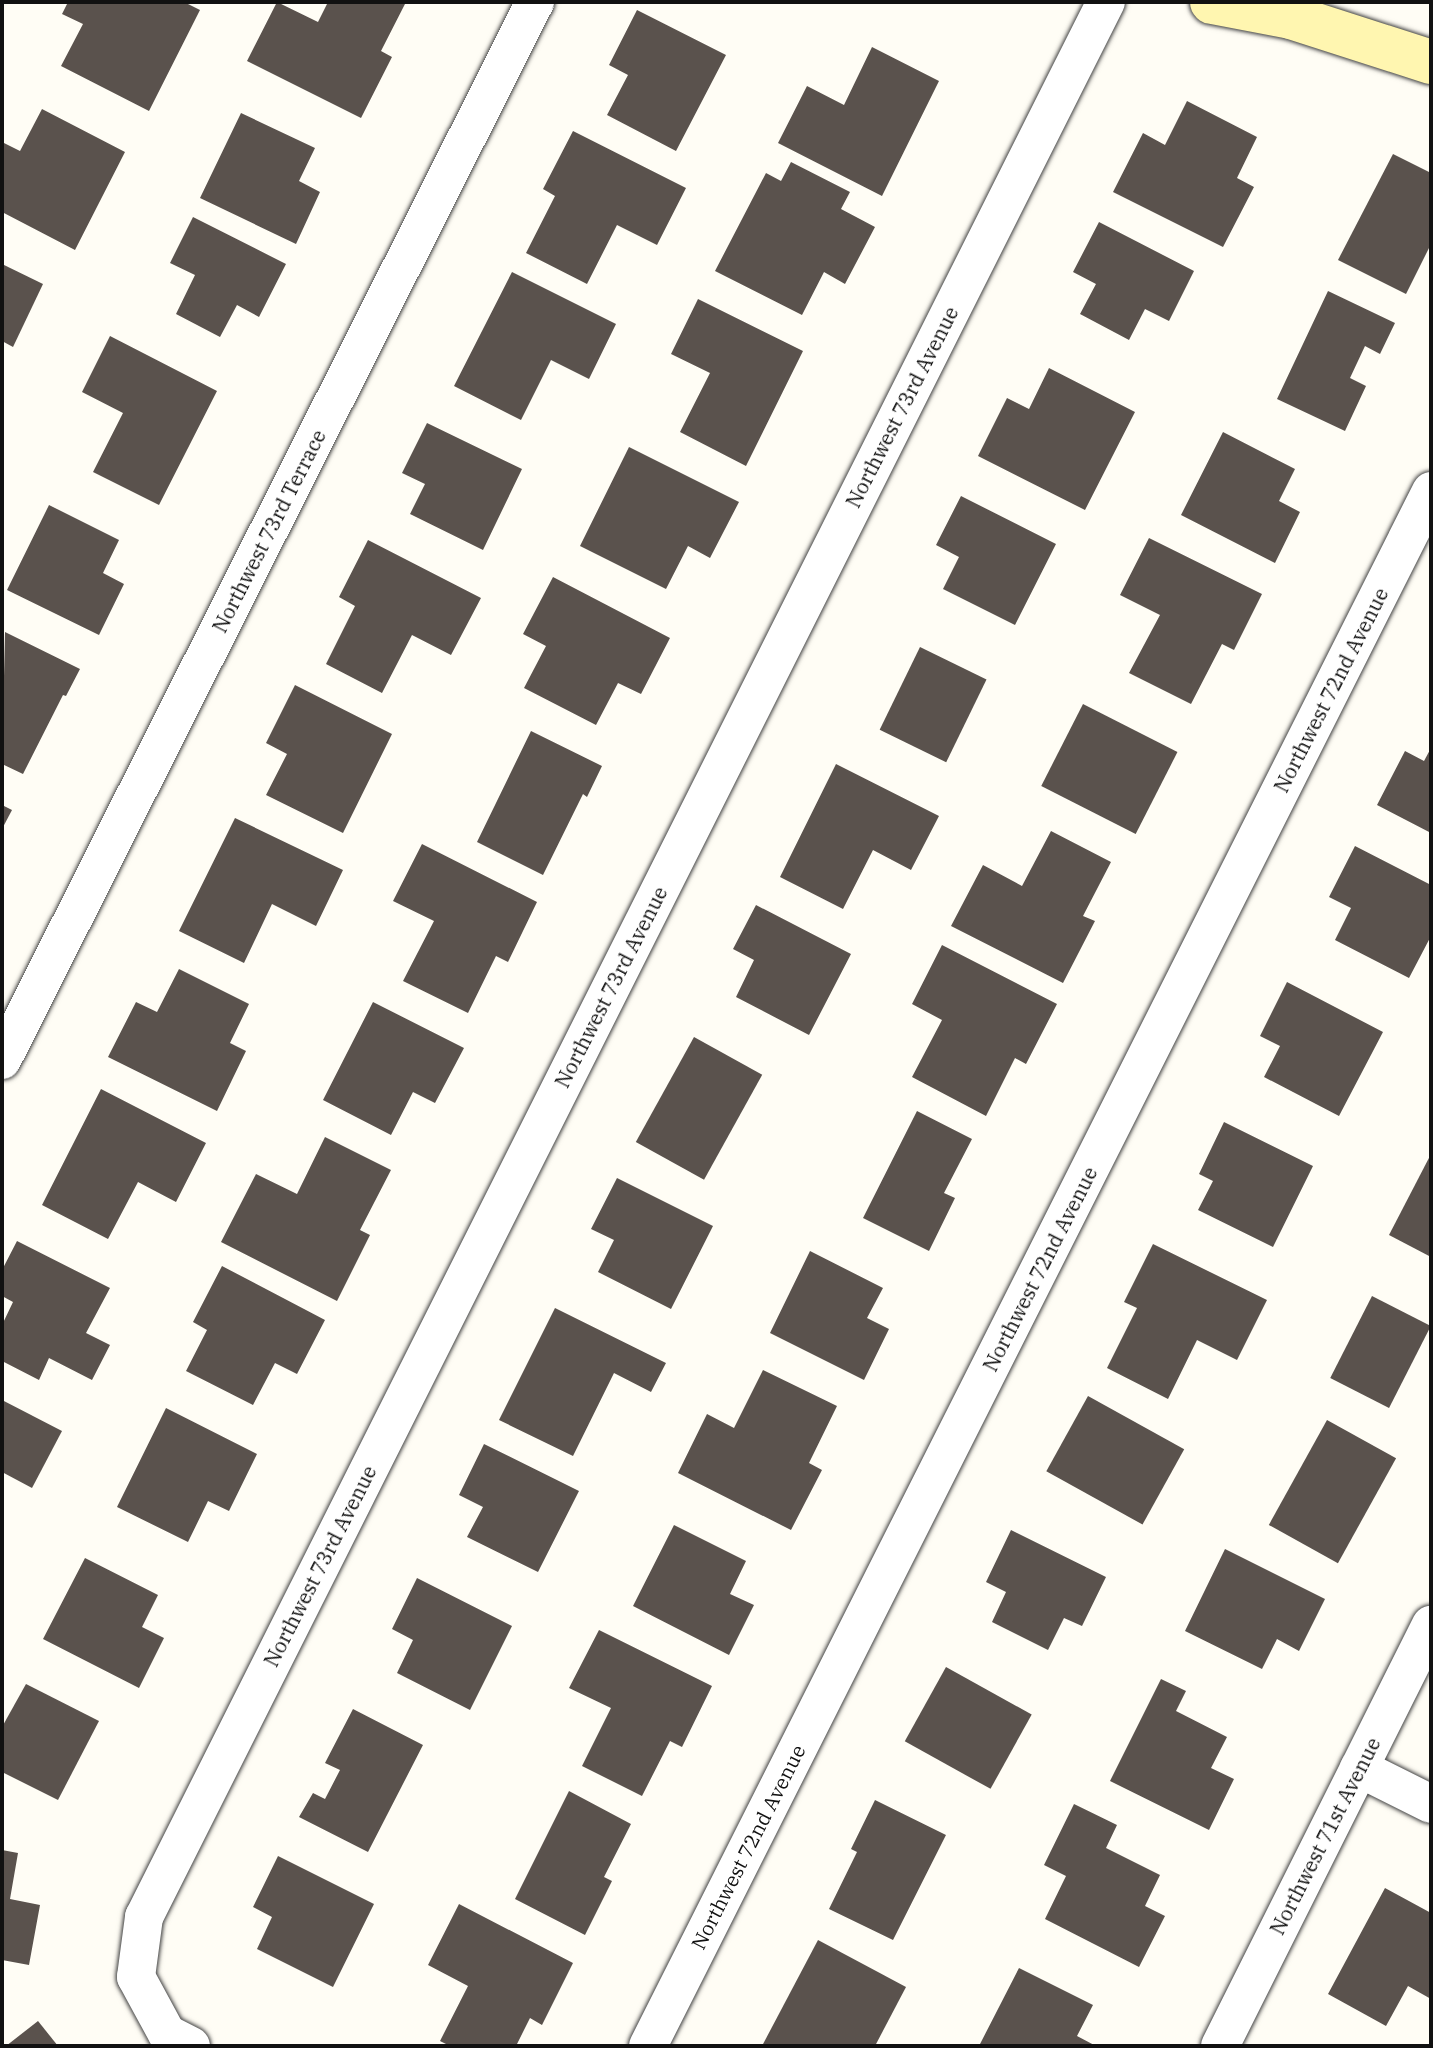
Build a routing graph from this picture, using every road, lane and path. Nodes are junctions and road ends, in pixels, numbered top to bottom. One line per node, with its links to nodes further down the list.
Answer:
1 (535, 2): 6 (street, Northwest 73rd Terrace)
2 (1106, 2): 10 (street, Northwest 73rd Avenue)
3 (1212, 2): 4 (street)
4 (1431, 62)
5 (1431, 491): 11 (street, Northwest 72nd Avenue)
6 (2, 1060)
7 (1431, 1625): 8 (street, Northwest 71st Avenue)
8 (1359, 1768): 9 (street); 12 (street, Northwest 71st Avenue)
9 (1431, 1804)
10 (191, 2046)
11 (648, 2046)
12 (1220, 2046)

